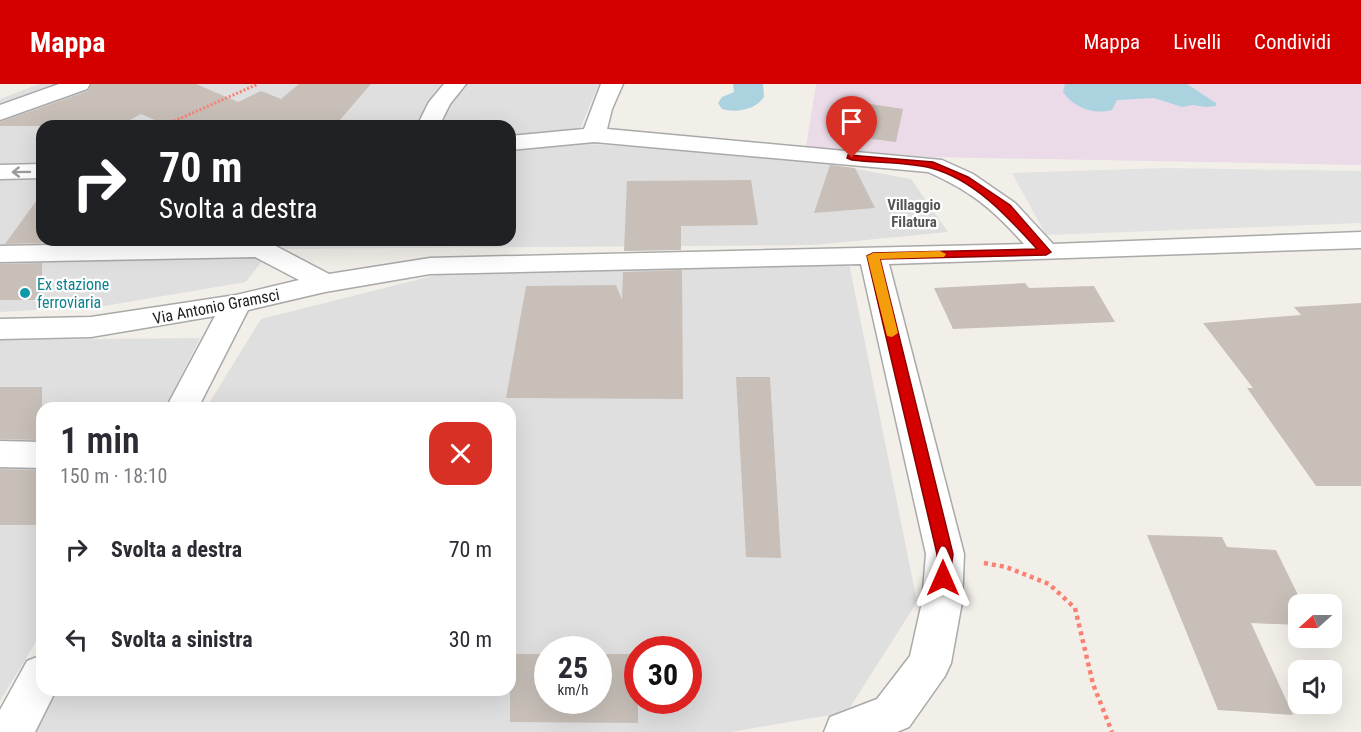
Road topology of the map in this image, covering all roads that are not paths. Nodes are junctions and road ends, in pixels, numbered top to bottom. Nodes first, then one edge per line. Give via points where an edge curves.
1 (79, 84) edge
2 (455, 84) edge
3 (612, 84) edge
4 (0, 113) edge
5 (431, 120) edge
6 (594, 135) junction
7 (516, 142) edge
8 (36, 171) edge
9 (0, 172) edge
10 (1361, 240) edge
11 (1046, 252) junction
12 (430, 253) edge
13 (0, 254) edge
14 (873, 256) junction
15 (325, 283) junction
16 (236, 304) junction
17 (0, 328) edge
18 (185, 402) edge
19 (0, 454) edge
20 (36, 455) edge
21 (36, 686) edge
22 (12, 732) edge
23 (846, 732) edge

1 - 4 street
2 - 5 street
3 - 6 street
6 - 7 street
6 - 11 street via 933,165 964,179 1006,208
8 -> 9 street
10 - 11 street, Via Antonio Gramsci
11 - 14 street, Via Antonio Gramsci
12 - 14 street, Via Antonio Gramsci
12 - 15 street, Via Antonio Gramsci
13 - 15 street via 260,249
14 - 23 street via 945,554 942,602 930,663 893,713
15 - 16 street, Via Antonio Gramsci
16 - 17 street, Via Antonio Gramsci via 91,327
16 - 18 street
19 - 20 street
21 - 22 street

